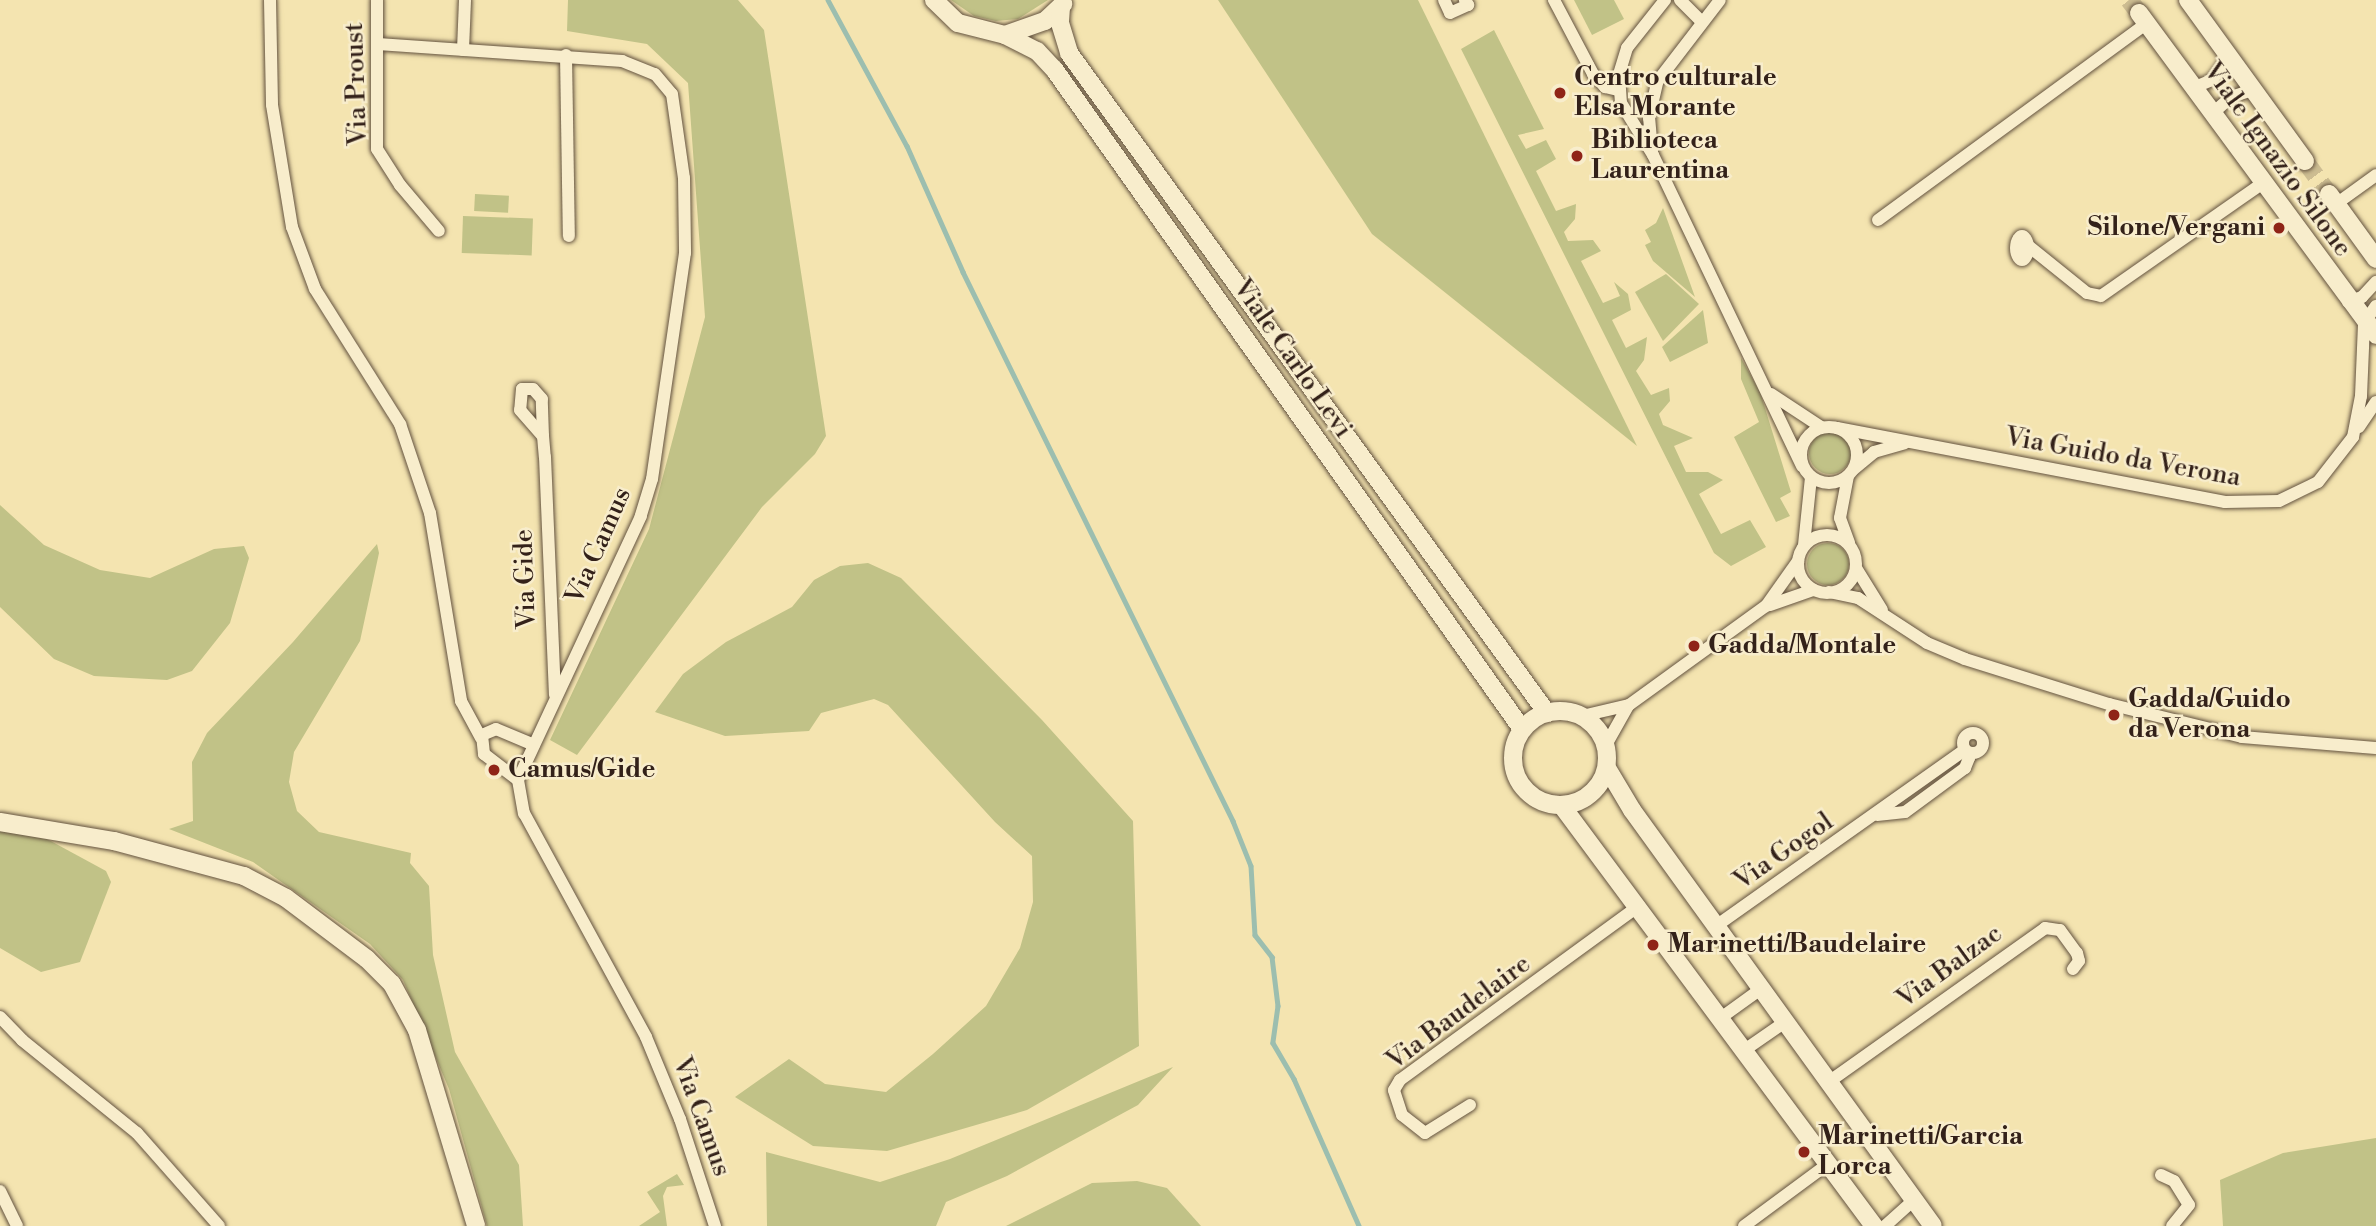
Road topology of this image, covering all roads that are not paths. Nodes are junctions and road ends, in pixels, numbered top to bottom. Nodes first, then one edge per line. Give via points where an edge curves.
1 (270, 0) edge
2 (377, 0) edge
3 (465, 0) edge
4 (934, 0) edge
5 (1444, 0) edge
6 (1465, 0) edge
7 (1555, 0) edge
8 (1665, 0) edge
9 (1679, 0) edge
10 (1720, 0) edge
11 (2188, 0) edge
12 (1063, 3) edge
13 (2142, 19) joint
14 (1702, 21) junction
15 (1005, 35) junction
16 (378, 44) junction
17 (463, 51) junction
18 (566, 55) junction
19 (2229, 57) junction
20 (2193, 88) junction
21 (1618, 90) junction
22 (2253, 90) junction
23 (2212, 114) junction
24 (1653, 155) junction
25 (2305, 161) tunnel mouth
26 (2376, 175) edge
27 (2263, 183) junction
28 (2333, 199) joint
29 (1878, 220) dead end
30 (439, 231) dead end
31 (569, 236) dead end
32 (2026, 244) dead end
33 (2376, 260) edge
34 (2376, 282) edge
35 (2348, 302) junction
36 (2376, 306) edge
37 (2370, 329) edge
38 (1771, 394) junction
39 (2376, 402) edge
40 (1821, 427) junction
41 (1837, 428) junction
42 (543, 436) dead end
43 (2353, 437) junction
44 (1913, 442) junction
45 (1802, 466) junction
46 (1850, 474) junction
47 (1811, 477) junction
48 (1849, 544) junction
49 (1804, 545) junction
50 (1798, 561) junction
51 (1856, 568) junction
52 (1813, 590) junction
53 (1829, 592) junction
54 (1766, 606) junction
55 (1883, 611) junction
56 (555, 699) junction
57 (1629, 705) junction
58 (1547, 713) junction
59 (1582, 716) junction
60 (1522, 729) junction
61 (481, 738) junction
62 (534, 745) junction
63 (1606, 745) junction
64 (2376, 748) edge
65 (1965, 750) dead end
66 (1607, 768) junction
67 (518, 780) junction
68 (1562, 806) junction
69 (0, 822) edge
70 (1639, 906) junction
71 (1716, 926) junction
72 (2073, 969) dead end
73 (1761, 989) junction
74 (0, 1017) edge
75 (1723, 1017) junction
76 (1785, 1021) junction
77 (1746, 1049) junction
78 (1830, 1081) junction
79 (1470, 1105) dead end
80 (1829, 1163) junction
81 (2161, 1175) dead end
82 (0, 1191) edge
83 (1914, 1200) junction
84 (17, 1226) edge
85 (219, 1226) edge
86 (476, 1226) edge
87 (715, 1226) edge
88 (1744, 1226) edge
89 (1874, 1226) edge
90 (1885, 1226) edge
91 (1933, 1226) edge
92 (2172, 1226) edge

1 - 61 street via 272,105 292,227 315,289 400,424 430,513 461,701
2 - 16 street, Via Proust
3 - 17 street
4 - 15 street, Viale Carlo Levi via 958,23
5 - 6 street via 1450,13 1468,5
7 - 21 street via 1597,80
8 - 21 street via 1627,48
9 - 14 street
10 - 14 street
11 - 19 street, Viale Ignazio Silone
12 - 15 street via 1026,31
12 - 58 street, Viale Carlo Levi via 1060,23 1069,53
13 - 20 street, Viale Ignazio Silone
13 - 29 street
14 - 24 street via 1655,86 1649,118
15 - 60 street, Viale Carlo Levi via 1037,51 1054,69
16 - 17 street, Via Camus
16 - 30 street, Via Proust via 377,149 400,186
17 - 18 street, Via Camus
18 - 31 street
18 - 56 street, Via Camus via 639,65 666,83 678,116 685,253 652,479 641,516
19 - 20 street via 2212,80
19 - 22 street, Viale Ignazio Silone
20 - 23 street, Viale Ignazio Silone
21 - 24 street via 1628,119
22 - 23 street via 2231,97
22 - 25 street, Viale Ignazio Silone
23 - 27 street, Viale Ignazio Silone
24 - 38 street
26 - 28 street
27 - 32 street via 2101,296 2087,293
27 - 35 street, Viale Ignazio Silone
28 - 33 street, Viale Ignazio Silone
34 - 35 street via 2362,297
35 - 37 street, Viale Ignazio Silone
36 - 37 street
37 - 43 street, Via Guido da Verona
38 - 40 street
38 - 45 street
39 - 43 street
40 - 41 street
40 - 45 street via 1803,442
41 - 44 street, Via Guido da Verona
41 - 46 street via 1856,444
42 - 56 street, Via Gide
43 - 44 street, Via Guido da Verona via 2319,482 2290,498 2263,504 2225,502
44 - 46 street, Via Guido da Verona via 1874,452
45 - 47 street
46 - 47 street via 1826,483
46 - 48 street via 1840,518
47 - 49 street
48 - 49 street via 1829,534
48 - 51 street
49 - 50 street
50 - 52 street via 1802,579
50 - 54 street
51 - 53 street via 1847,586
51 - 55 street
52 - 53 street
52 - 54 street
53 - 55 street via 1851,596
54 - 57 street
55 - 64 street via 1927,643 1965,659 2117,706 2242,737
56 - 62 street, Via Camus
57 - 59 street
57 - 63 street
58 - 59 street
58 - 60 street
59 - 63 street via 1597,728
60 - 68 street via 1514,754 1518,780 1533,797
61 - 62 street via 485,731 496,729
61 - 67 street via 488,759
62 - 67 street, Via Camus
63 - 66 street
65 - 71 street, Via Gogol via 1969,758 1965,768 1905,812 1877,815
66 - 68 street via 1592,796
66 - 71 street
67 - 87 street, Via Camus via 524,813 646,1037 680,1119
68 - 70 street
69 - 86 street via 114,841 244,876 286,898 367,959 391,984 417,1030
70 - 75 street
70 - 79 street, Via Baudelaire via 1400,1080 1394,1090 1402,1115 1425,1133
71 - 73 street
72 - 78 street, Via Balzac via 2079,961 2077,953 2060,930 2045,928
73 - 75 street
73 - 76 street
74 - 85 street via 136,1133
75 - 77 street
76 - 77 street
76 - 78 street
77 - 80 street
78 - 83 street
80 - 88 street
80 - 89 street
81 - 92 street via 2174,1181 2189,1205
82 - 84 street
83 - 90 street
83 - 91 street

